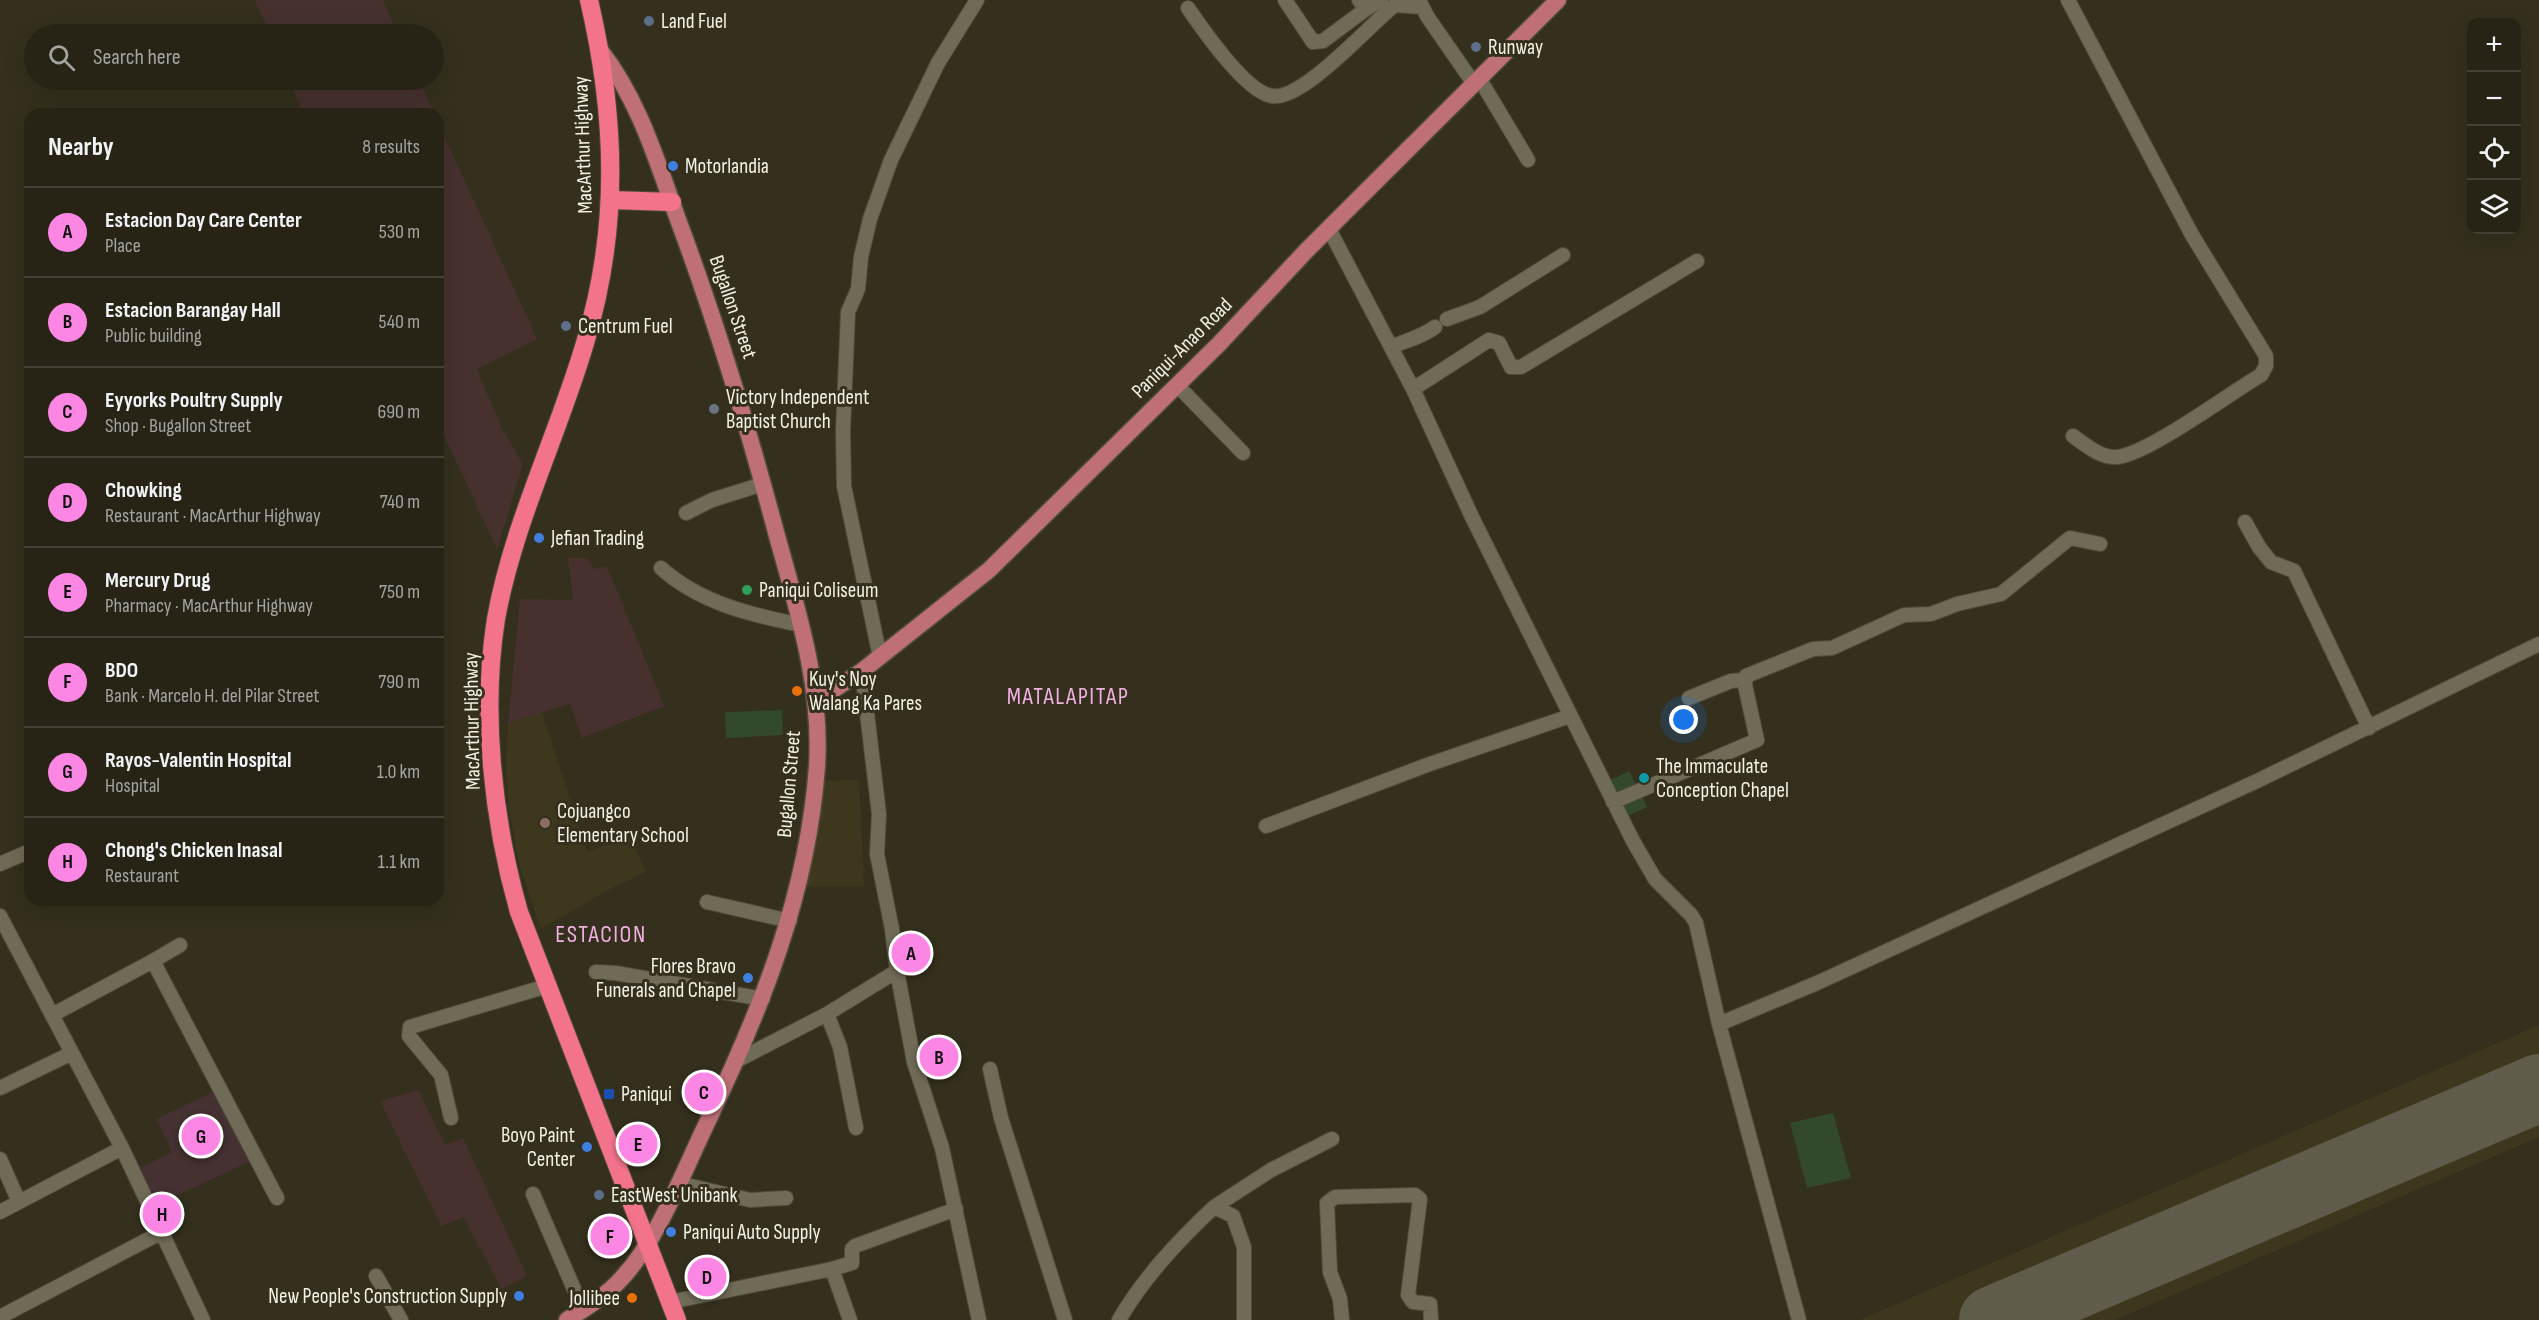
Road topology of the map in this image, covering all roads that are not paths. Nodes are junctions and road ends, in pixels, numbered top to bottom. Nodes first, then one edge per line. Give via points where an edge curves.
1 (589, 0) edge
2 (977, 0) edge
3 (1285, 0) edge
4 (1381, 0) edge
5 (1558, 0) edge
6 (2068, 0) edge
7 (1421, 3) edge
8 (1363, 4) edge
9 (1188, 8) dead end
10 (600, 50) junction
11 (1477, 81) junction
12 (1528, 160) dead end
13 (611, 200) junction
14 (672, 202) junction
15 (1329, 229) junction
16 (1563, 255) dead end
17 (1697, 261) dead end
18 (1447, 319) dead end
19 (1435, 327) dead end
20 (1391, 347) junction
21 (1177, 385) junction
22 (1413, 389) junction
23 (2073, 436) dead end
24 (1243, 453) dead end
25 (763, 484) junction
26 (686, 513) dead end
27 (2245, 522) dead end
28 (2100, 544) dead end
29 (662, 568) dead end
30 (801, 625) junction
31 (2539, 644) edge
32 (880, 657) junction
33 (862, 671) junction
34 (1744, 680) junction
35 (1689, 698) dead end
36 (815, 702) junction
37 (1570, 717) junction
38 (2369, 728) junction
39 (1613, 802) junction
40 (1266, 826) dead end
41 (24, 854) edge
42 (0, 864) edge
43 (706, 902) dead end
44 (0, 916) edge
45 (790, 921) junction
46 (180, 945) dead end
47 (153, 961) junction
48 (897, 971) junction
49 (596, 972) dead end
50 (547, 987) junction
51 (763, 999) junction
52 (827, 1014) junction
53 (52, 1015) junction
54 (1719, 1024) junction
55 (72, 1053) junction
56 (736, 1061) junction
57 (990, 1069) dead end
58 (0, 1088) edge
59 (451, 1118) dead end
60 (856, 1128) dead end
61 (1332, 1139) dead end
62 (122, 1148) junction
63 (0, 1159) edge
64 (678, 1183) junction
65 (532, 1194) dead end
66 (276, 1198) dead end
67 (786, 1198) dead end
68 (20, 1202) junction
69 (1214, 1207) junction
70 (956, 1209) junction
71 (0, 1212) edge
72 (162, 1232) junction
73 (648, 1239) junction
74 (832, 1269) junction
75 (376, 1276) dead end
76 (670, 1302) junction
77 (583, 1310) junction
78 (0, 1317) edge
79 (203, 1320) edge
80 (401, 1320) edge
81 (567, 1320) edge
82 (677, 1320) edge
83 (850, 1320) edge
84 (979, 1320) edge
85 (1065, 1320) edge
86 (1119, 1320) edge
87 (1244, 1320) edge
88 (1342, 1320) edge
89 (1431, 1320) edge
90 (1799, 1320) edge

1 - 10 highway, MacArthur Highway
2 - 32 street via 938,63 891,160 870,219 858,289 848,312 843,431 845,496
3 - 8 street via 1313,42 1323,41
4 - 8 street
5 - 11 main road, Paniqui-Anao Road
6 - 23 street via 2193,235 2266,356 2261,375 2128,455 2097,453
7 - 9 street via 1395,5 1301,86 1276,97 1260,91 1234,67
7 - 11 street
10 - 13 highway, MacArthur Highway via 608,108
10 - 14 main road, Bugallon Street via 627,88
11 - 12 street
11 - 15 main road, Paniqui-Anao Road
13 - 14 highway
13 - 50 highway, MacArthur Highway via 606,251 591,320 510,565 497,618 492,663 491,725 501,837 519,912
14 - 25 main road, Bugallon Street via 717,327
15 - 20 street
15 - 21 main road, Paniqui-Anao Road
16 - 18 street via 1480,307
17 - 22 street via 1521,367 1511,367 1499,343 1489,340
19 - 20 street via 1418,339
20 - 22 street
21 - 24 street
21 - 32 main road, Paniqui-Anao Road via 989,570
22 - 37 street
25 - 26 street via 712,500
25 - 30 main road, Bugallon Street
27 - 38 street via 2271,562 2294,571
28 - 34 street via 2067,539 2001,594 1931,614 1904,615 1832,648 1813,649
29 - 30 street via 688,590 722,605
30 - 36 main road, Bugallon Street
31 - 38 street
32 - 33 main road, Paniqui-Anao Road
33 - 36 main road, Paniqui-Anao Road
33 - 48 street via 879,814 877,854
34 - 35 street via 1731,681
34 - 39 street via 1757,740
36 - 45 main road, Bugallon Street via 816,780
37 - 39 street
37 - 40 street via 1427,765
38 - 54 street via 1825,980
39 - 54 street via 1655,879 1696,923
41 - 42 street
43 - 45 street
44 - 53 street
45 - 51 main road, Bugallon Street
46 - 47 street
47 - 53 street
47 - 66 street
48 - 52 street
48 - 70 street via 914,1062 935,1119
49 - 51 street
50 - 59 street via 410,1027 409,1036 441,1075
50 - 73 highway, MacArthur Highway
51 - 56 main road, Bugallon Street
52 - 56 street
52 - 60 street via 840,1047
53 - 55 street
54 - 90 street
55 - 58 street
55 - 62 street
56 - 64 main road, Bugallon Street
57 - 85 street via 1001,1118
61 - 69 street via 1271,1170
62 - 68 street
62 - 72 street
63 - 68 street
64 - 67 street via 750,1200
64 - 73 main road, Bugallon Street
65 - 77 street
68 - 71 street
69 - 86 street via 1178,1241 1133,1295
69 - 87 street via 1233,1216 1244,1247
70 - 74 street via 855,1246 852,1263
70 - 84 street
72 - 78 street
72 - 79 street
73 - 76 highway, MacArthur Highway
73 - 77 main road, Bugallon Street via 621,1279
74 - 76 street
74 - 83 street
75 - 80 street
76 - 82 highway, MacArthur Highway
77 - 81 main road, Bugallon Street
88 - 89 street via 1340,1299 1330,1272 1327,1203 1335,1197 1415,1195 1420,1199 1408,1295 1413,1302 1428,1302 1432,1306

